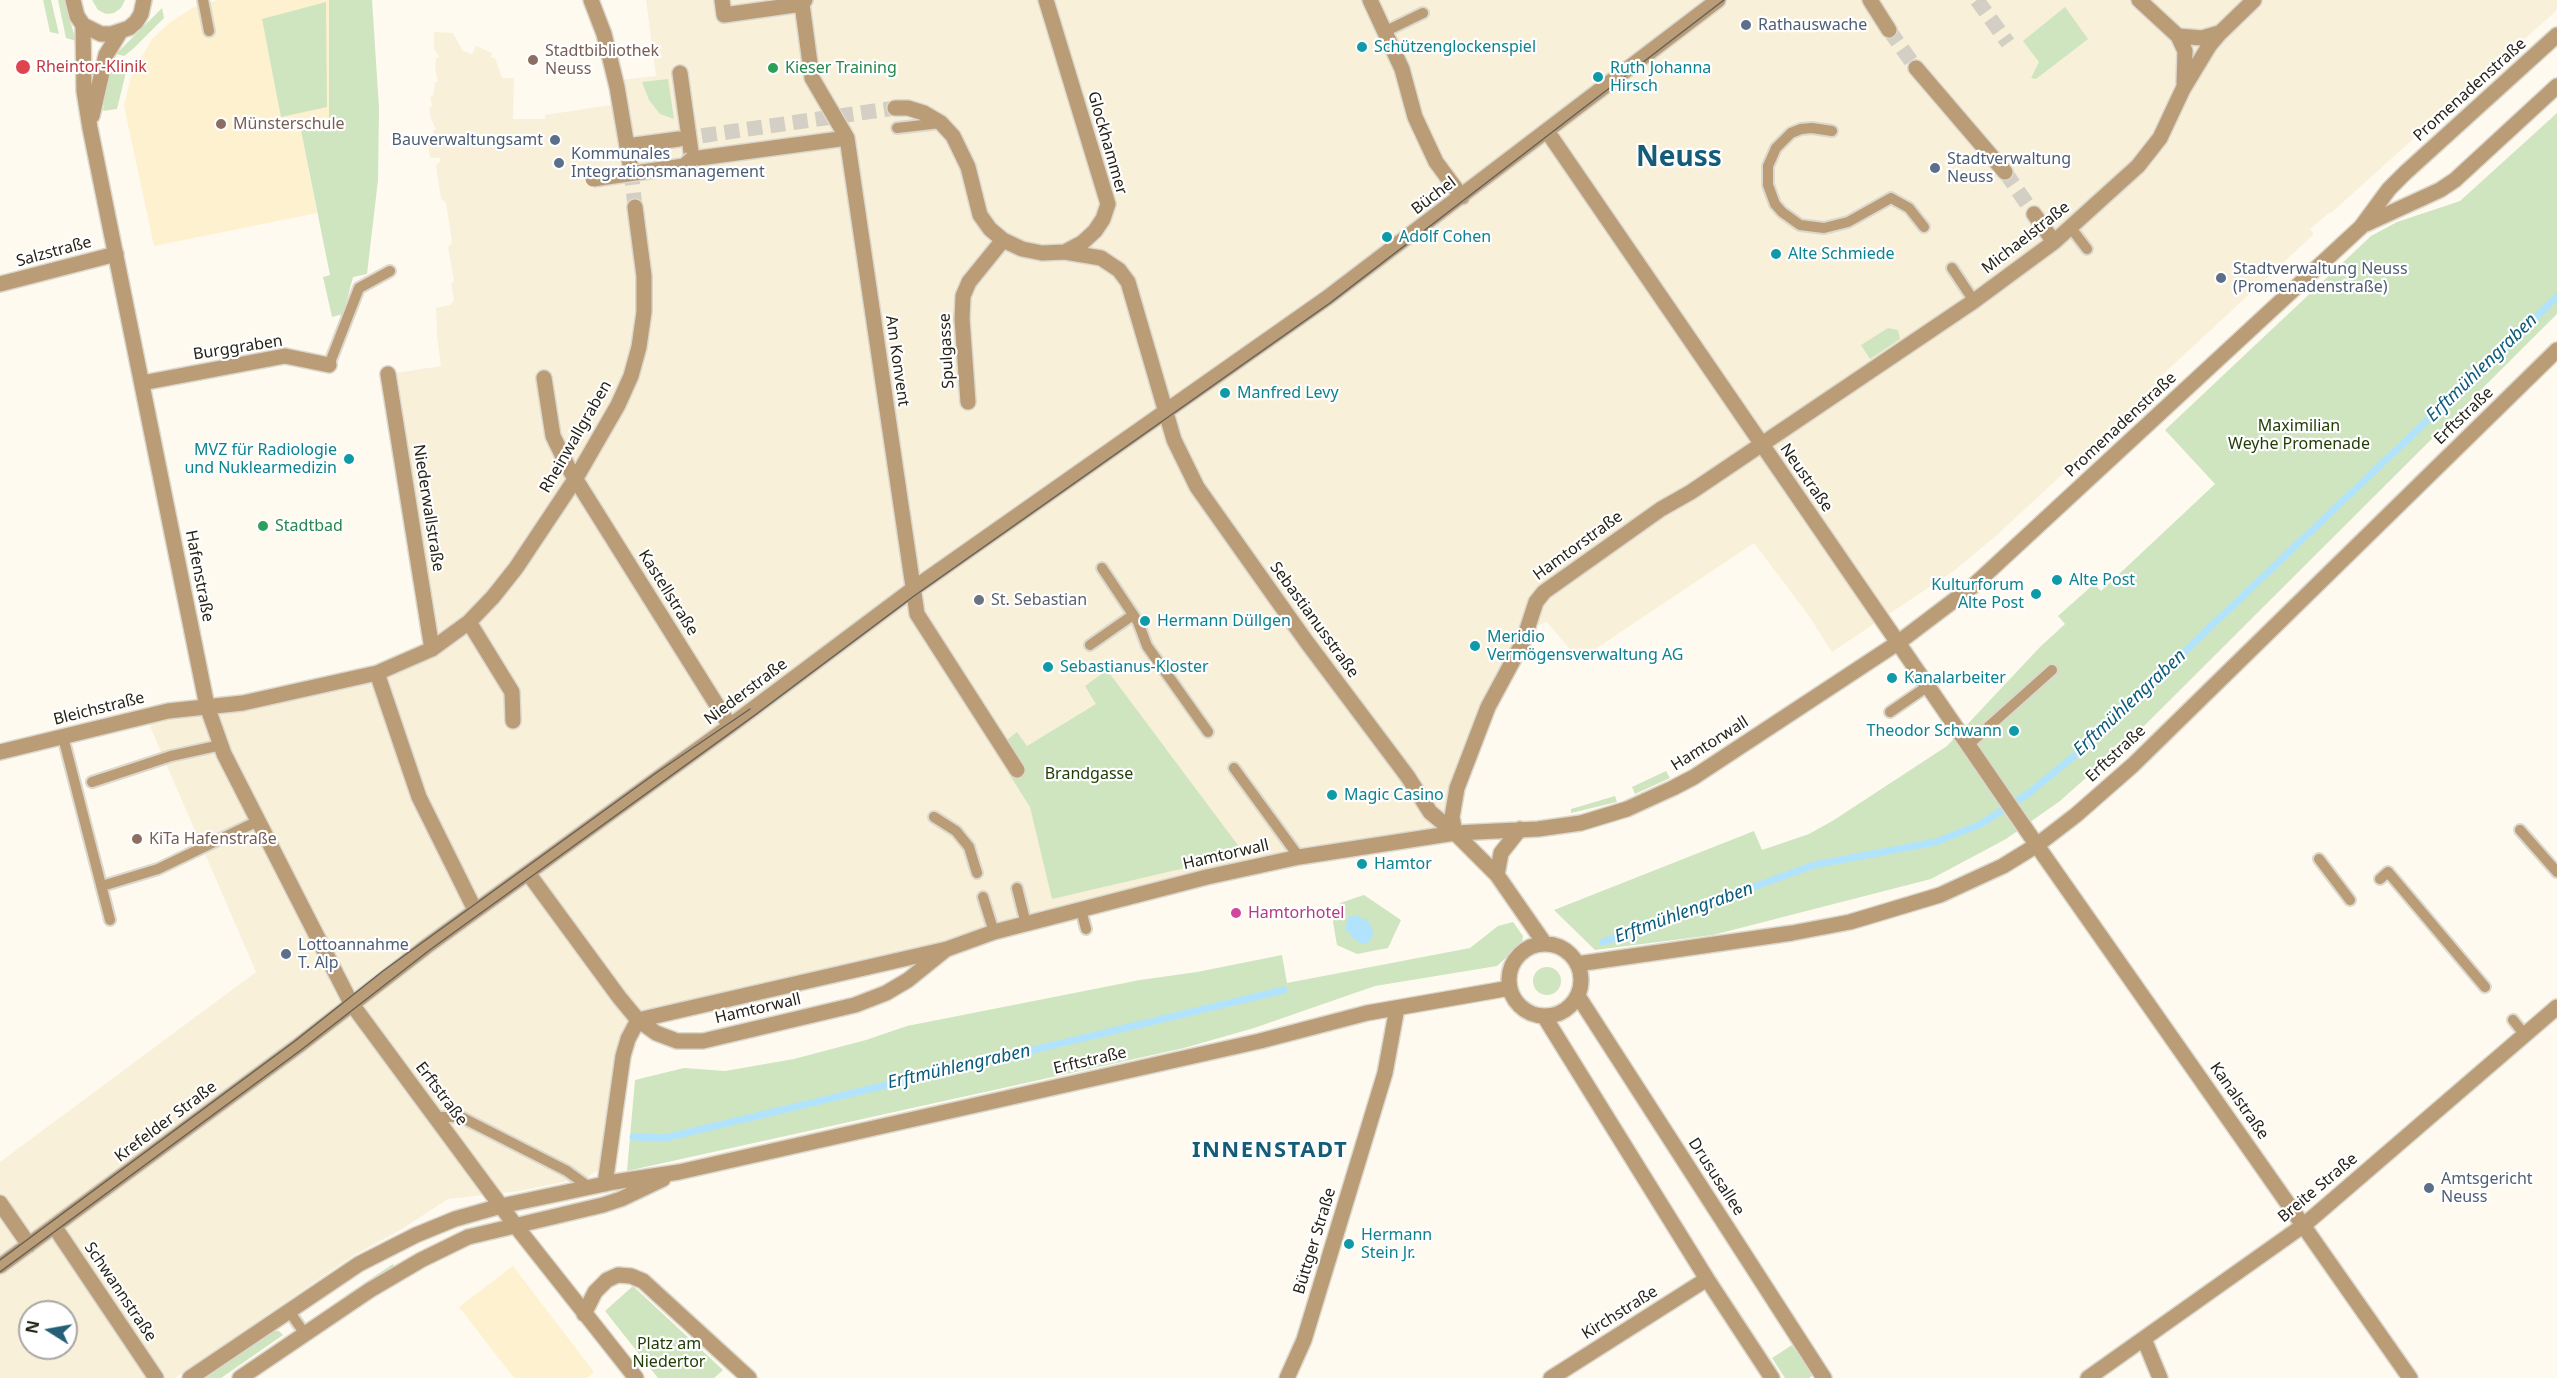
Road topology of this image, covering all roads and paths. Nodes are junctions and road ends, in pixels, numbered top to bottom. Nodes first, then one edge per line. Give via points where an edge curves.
1 (73, 0) edge
2 (203, 0) edge
3 (591, 0) edge
4 (722, 0) edge
5 (1046, 0) edge
6 (1370, 0) edge
7 (1718, 0) edge
8 (1870, 0) edge
9 (2139, 0) edge
10 (2254, 0) edge
11 (147, 2) edge
12 (803, 2) edge
13 (1423, 13) dead end
14 (83, 24) junction
15 (1889, 30) tunnel mouth
16 (209, 31) dead end
17 (120, 32) junction
18 (1384, 32) junction
19 (2220, 33) junction
20 (2557, 35) edge
21 (2178, 36) junction
22 (1916, 68) tunnel mouth
23 (680, 73) dead end
24 (2557, 86) edge
25 (2183, 88) junction
26 (895, 108) tunnel mouth
27 (941, 123) junction
28 (90, 128) junction
29 (897, 128) dead end
30 (1547, 131) junction
31 (1832, 131) dead end
32 (847, 138) junction
33 (679, 139) tunnel mouth
34 (627, 146) junction
35 (692, 159) junction
36 (631, 170) tunnel mouth
37 (2005, 172) tunnel mouth
38 (592, 179) dead end
39 (1462, 197) junction
40 (635, 207) tunnel mouth
41 (2034, 214) tunnel mouth
42 (2361, 226) junction
43 (1924, 227) dead end
44 (2071, 228) junction
45 (1003, 240) junction
46 (2054, 242) junction
47 (2087, 249) dead end
48 (1065, 252) junction
49 (116, 254) junction
50 (1952, 268) dead end
51 (390, 271) dead end
52 (0, 284) edge
53 (1974, 300) junction
54 (2557, 350) edge
55 (329, 365) joint
56 (2551, 367) edge
57 (388, 374) dead end
58 (544, 378) dead end
59 (142, 383) junction
60 (968, 402) dead end
61 (1165, 413) junction
62 (1760, 444) junction
63 (576, 478) junction
64 (1102, 568) dead end
65 (913, 589) junction
66 (1133, 615) junction
67 (469, 622) junction
68 (1899, 642) junction
69 (1090, 645) dead end
70 (432, 649) junction
71 (2052, 670) dead end
72 (377, 673) junction
73 (1928, 686) junction
74 (207, 706) junction
75 (1890, 712) dead end
76 (513, 721) dead end
77 (730, 726) junction
78 (1208, 732) dead end
79 (63, 737) junction
80 (221, 745) junction
81 (1968, 745) junction
82 (0, 752) edge
83 (1234, 768) dead end
84 (1017, 770) dead end
85 (92, 782) dead end
86 (934, 817) dead end
87 (258, 821) junction
88 (1520, 829) junction
89 (2520, 830) dead end
90 (1455, 833) junction
91 (2037, 845) junction
92 (1299, 857) junction
93 (2319, 859) dead end
94 (2557, 872) edge
95 (528, 873) junction
96 (977, 873) dead end
97 (1497, 875) junction
98 (2380, 879) dead end
99 (102, 886) junction
100 (1017, 888) dead end
101 (983, 897) dead end
102 (2350, 900) dead end
103 (1081, 909) junction
104 (475, 910) junction
105 (110, 920) dead end
106 (1026, 924) junction
107 (1086, 929) dead end
108 (994, 932) junction
109 (1545, 944) junction
110 (947, 949) junction
111 (1577, 964) junction
112 (2485, 987) dead end
113 (1510, 988) junction
114 (1578, 996) junction
115 (351, 1003) junction
116 (2557, 1007) edge
117 (1397, 1008) junction
118 (1544, 1016) junction
119 (638, 1020) junction
120 (2513, 1020) dead end
121 (2525, 1035) junction
122 (435, 1117) junction
123 (679, 1172) junction
124 (605, 1184) junction
125 (589, 1187) junction
126 (0, 1203) edge
127 (501, 1206) junction
128 (515, 1225) junction
129 (2304, 1225) junction
130 (54, 1227) junction
131 (30, 1245) junction
132 (0, 1266) edge
133 (1707, 1279) junction
134 (289, 1311) junction
135 (584, 1314) junction
136 (305, 1334) junction
137 (2144, 1339) junction
138 (156, 1378) edge
139 (190, 1378) edge
140 (240, 1378) edge
141 (636, 1378) edge
142 (749, 1378) edge
143 (1287, 1378) edge
144 (1551, 1378) edge
145 (1772, 1378) edge
146 (1824, 1378) edge
147 (2088, 1378) edge
148 (2160, 1378) edge
149 (2410, 1378) edge

1 - 14 street, Hafenstraße
2 - 16 lane
3 - 34 street via 609,56
4 - 12 street via 724,15
5 - 48 street, Glockhammer via 1108,204 1095,231
6 - 18 street
7 - 30 street, Büchel
8 - 15 street
9 - 21 street
10 - 19 street, Michaelstraße
11 - 17 street, Hafenstraße via 136,22
12 - 32 street, Am Konvent via 812,78
13 - 18 lane
14 - 17 street via 100,34
14 - 28 street, Hafenstraße via 84,91
17 - 28 street, Hafenstraße via 101,70
18 - 39 street via 1436,162
19 - 21 street via 2202,38
19 - 25 street, Michaelstraße
20 - 42 street, Promenadenstraße via 2405,173
21 - 25 street via 2185,51
22 - 37 street
23 - 35 street
24 - 42 street, Promenadenstraße via 2455,180
25 - 44 street, Michaelstraße via 2160,138 2139,166
26 - 27 street via 924,113
27 - 29 lane
27 - 45 street via 962,151 980,215
28 - 49 street, Hafenstraße
30 - 39 street, Büchel
30 - 62 street, Neustraße
31 - 43 lane via 1801,129 1776,148 1768,166 1774,204 1800,225 1824,228 1848,222 1891,198 1909,208
32 - 35 street
32 - 65 street, Am Konvent
33 - 34 street
34 - 36 street
35 - 38 street, bridge via 684,166
39 - 61 street, Büchel
40 - 63 street, Rheinwallgraben via 644,276 639,346 618,405
41 - 46 street
42 - 68 street, Promenadenstraße via 1973,586
44 - 46 street, Michaelstraße
44 - 47 lane
45 - 48 street via 1042,253
45 - 60 street, Spulgasse via 969,282 963,296
46 - 53 street, Michaelstraße
48 - 61 street via 1112,263 1128,282
49 - 52 street, Salzstraße
49 - 59 street, Hafenstraße
50 - 53 lane
51 - 55 lane, Burggraben via 359,288
53 - 62 street, Michaelstraße
54 - 56 street, Erftstraße
55 - 59 street, Burggraben via 285,356
56 - 91 street, Erftstraße via 2133,765
57 - 70 street, Niederwallstraße
58 - 63 street, Kastellstraße via 553,436
59 - 74 street, Hafenstraße
61 - 65 street, Niederstraße
61 - 90 street, Sebastianusstraße via 1184,464 1214,513 1430,812
62 - 68 street, Neustraße
62 - 90 street, Hamtorstraße via 1633,528 1553,585 1536,602 1523,642 1494,694 1457,788 1452,818
63 - 67 street, Rheinwallgraben via 516,568
63 - 77 street, Kastellstraße
64 - 66 lane
65 - 77 street, Niederstraße
65 - 84 street, Am Konvent via 917,614
66 - 69 lane
66 - 78 lane via 1147,646
67 - 70 street, Rheinwallgraben
67 - 76 street via 512,692
68 - 73 street, Neustraße
68 - 88 street, Hamtorwall via 1673,788 1603,817 1559,827
70 - 72 street, Rheinwallgraben
71 - 81 lane
72 - 74 street, Rheinwallgraben via 243,703
72 - 104 street via 419,797
73 - 75 lane
73 - 81 street, Neustraße
74 - 79 street, Bleichstraße via 168,711
74 - 80 street, Hafenstraße
77 - 95 street, Niederstraße
79 - 82 street, Bleichstraße
79 - 99 lane
80 - 85 lane via 171,756
80 - 87 street, Hafenstraße
81 - 91 street, Neustraße
83 - 92 lane
86 - 96 lane via 956,831 969,847
87 - 99 lane via 158,869
87 - 115 street, Hafenstraße
88 - 90 street, Hamtorwall
88 - 97 street via 1501,853
89 - 94 lane
90 - 92 street, Hamtorwall
90 - 97 street, Sebastianusstraße
91 - 111 street, Erftstraße via 1966,884 1850,922
91 - 129 street, Kanalstraße
92 - 103 street, Hamtorwall
93 - 102 lane
95 - 104 street, Niederstraße
95 - 119 street, Hamtorwall
97 - 109 street, Sebastianusstraße
98 - 112 lane via 2388,873
99 - 105 lane
100 - 106 lane
101 - 108 lane
103 - 106 street, Hamtorwall
103 - 107 lane
104 - 115 street, Niederstraße
106 - 108 street, Hamtorwall
108 - 110 street, Hamtorwall
109 - 111 street via 1564,950
109 - 113 street via 1517,958
110 - 119 street, Hamtorwall
110 - 119 street, Hamtorwall via 908,980 855,1005 703,1041 677,1041
111 - 114 street via 1581,974
113 - 117 street, Erftstraße
113 - 118 street via 1522,1008
114 - 118 street via 1564,1011
114 - 146 street, Drususallee
115 - 122 street, Erftstraße
115 - 130 street, Krefelder Straße
116 - 121 street, Breite Straße
117 - 123 street, Erftstraße
117 - 143 street, Büttger Straße via 1382,1084 1304,1340
118 - 133 street
119 - 124 street via 623,1056
120 - 121 lane
121 - 129 street, Breite Straße
122 - 125 lane via 461,1117 567,1171
122 - 127 street, Erftstraße
123 - 124 street, Erftstraße
123 - 128 street, Erftstraße via 621,1199
124 - 125 street, Erftstraße
125 - 127 street, Erftstraße
126 - 131 street
127 - 128 street, Erftstraße
127 - 134 street via 416,1235 359,1264
128 - 135 street
128 - 136 street via 468,1237 421,1260
129 - 137 street, Breite Straße
129 - 149 street, Kanalstraße
130 - 131 street, Krefelder Straße
130 - 138 street, Schwannstraße
131 - 132 street, Krefelder Straße
133 - 144 street, Kirchstraße
133 - 145 street
134 - 136 lane
134 - 139 street
135 - 141 street
135 - 142 street via 595,1292 607,1280 618,1275 631,1276 643,1281
136 - 140 street
137 - 147 street, Breite Straße
137 - 148 street

